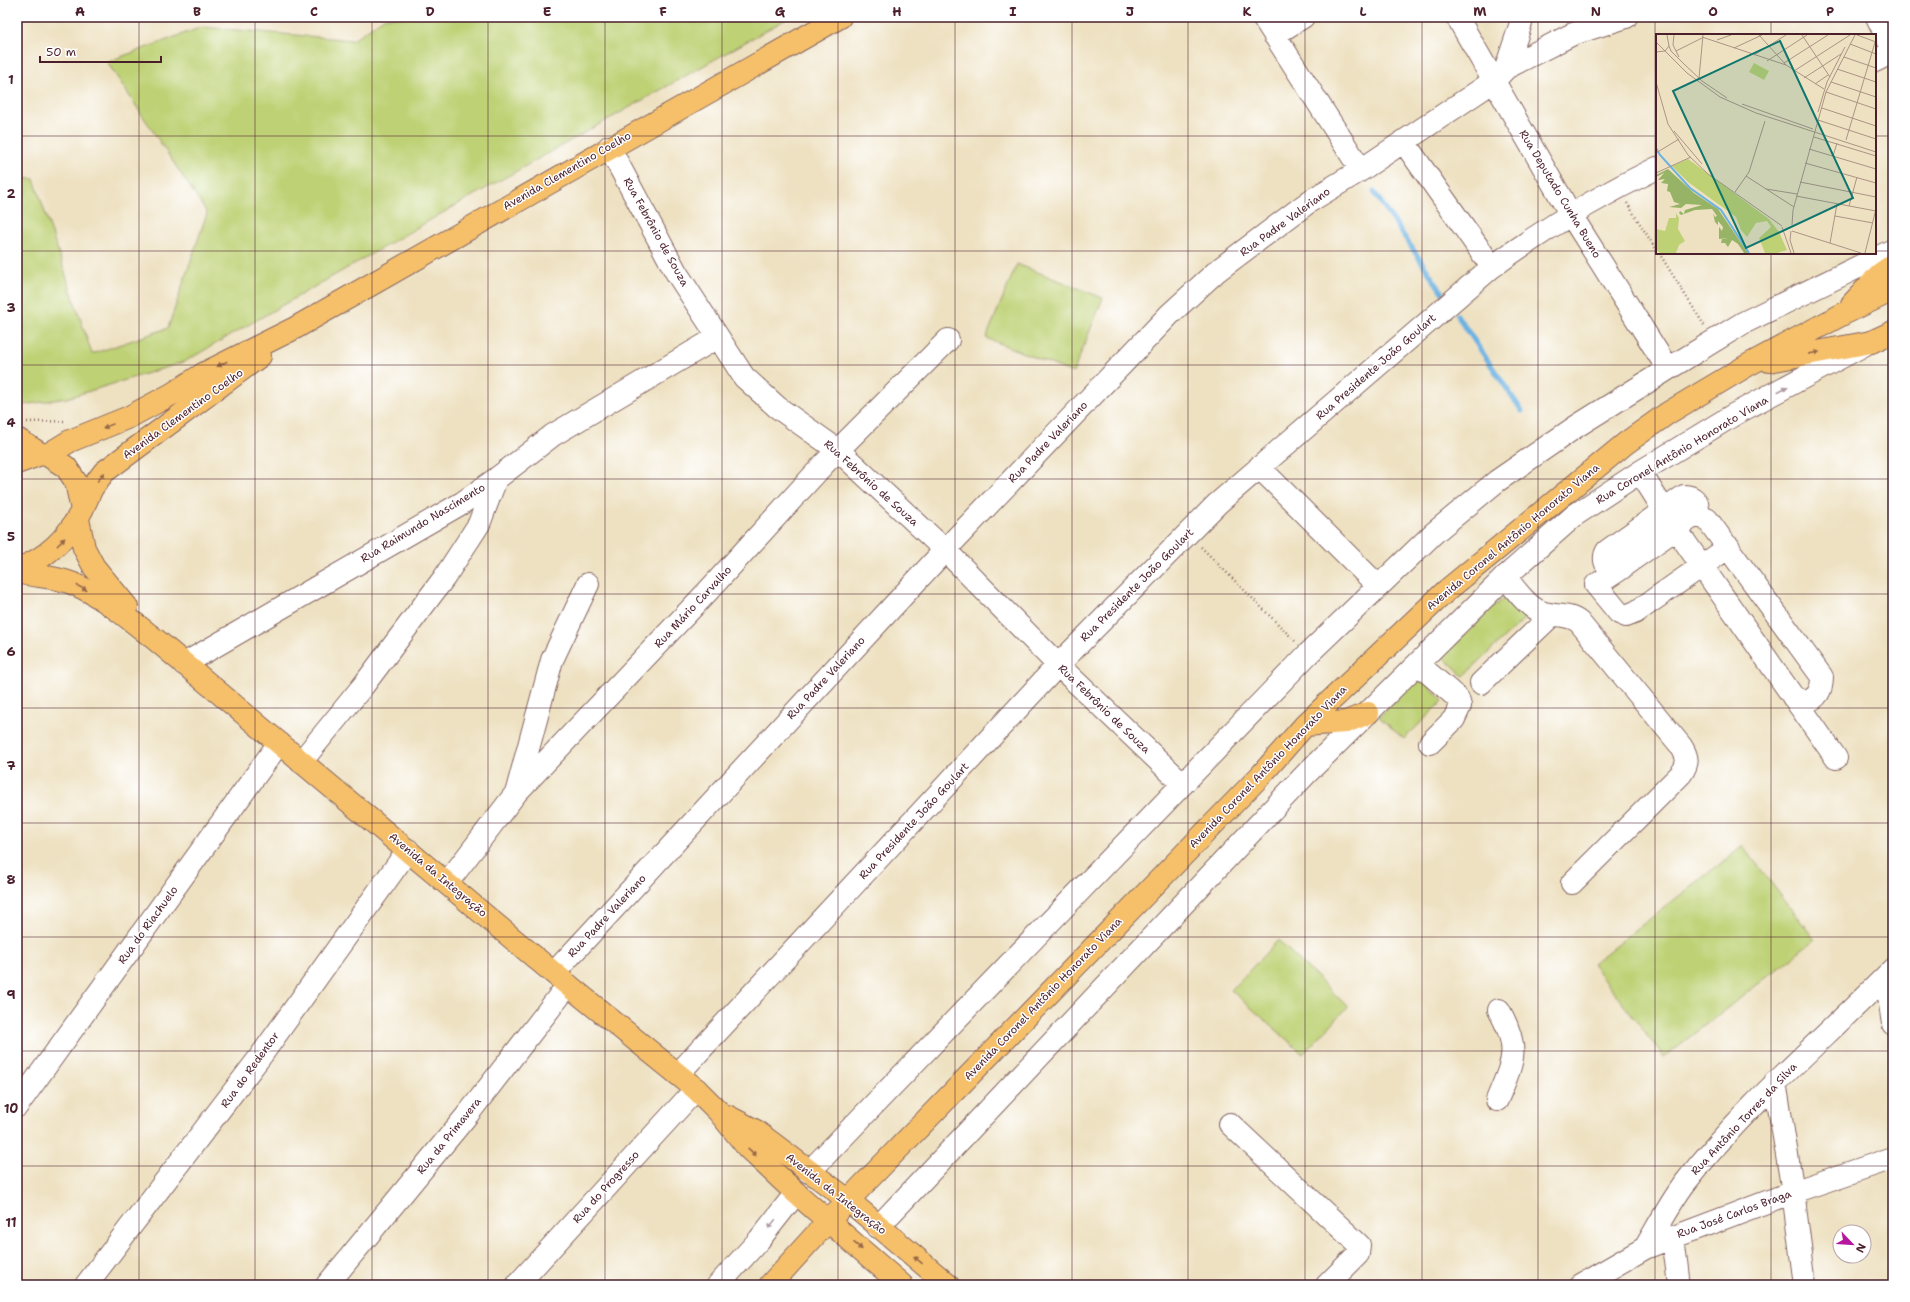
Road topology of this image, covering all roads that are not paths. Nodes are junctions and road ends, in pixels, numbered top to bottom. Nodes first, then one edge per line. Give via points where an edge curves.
1 (840, 17) edge
2 (1263, 17) edge
3 (1303, 17) edge
4 (1458, 17) edge
5 (1523, 17) edge
6 (1626, 17) edge
7 (1877, 17) edge
8 (1274, 35) junction
9 (1893, 51) edge
10 (1876, 60) edge
11 (1500, 74) junction
12 (1403, 141) junction
13 (609, 147) junction
14 (1656, 168) edge
15 (1361, 170) junction
16 (1571, 215) junction
17 (1893, 250) edge
18 (1893, 265) edge
19 (1492, 267) junction
20 (1893, 290) edge
21 (1843, 314) junction
22 (295, 328) junction
23 (1893, 332) edge
24 (718, 337) junction
25 (948, 340) dead end
26 (1871, 342) junction
27 (1748, 365) junction
28 (1668, 368) junction
29 (17, 439) edge
30 (839, 451) junction
31 (44, 455) junction
32 (17, 462) edge
33 (1259, 467) junction
34 (1640, 472) junction
35 (496, 479) junction
36 (1664, 511) junction
37 (80, 515) junction
38 (1683, 524) junction
39 (1729, 547) junction
40 (945, 550) junction
41 (1701, 566) junction
42 (1622, 568) junction
43 (17, 571) edge
44 (1505, 577) junction
45 (588, 584) dead end
46 (1378, 586) junction
47 (1552, 615) junction
48 (156, 640) junction
49 (184, 664) junction
50 (1418, 664) junction
51 (1058, 665) junction
52 (1481, 683) dead end
53 (1793, 697) junction
54 (1368, 713) junction
55 (1306, 725) junction
56 (279, 743) junction
57 (1430, 743) dead end
58 (1836, 758) dead end
59 (301, 762) junction
60 (1183, 784) junction
61 (516, 793) junction
62 (408, 850) junction
63 (447, 882) junction
64 (1572, 883) dead end
65 (1890, 973) edge
66 (561, 979) junction
67 (1498, 1010) dead end
68 (1893, 1024) edge
69 (678, 1074) junction
70 (1775, 1082) junction
71 (696, 1089) junction
72 (1497, 1100) dead end
73 (17, 1106) edge
74 (718, 1111) junction
75 (1230, 1124) dead end
76 (1893, 1158) edge
77 (809, 1172) junction
78 (1793, 1192) junction
79 (796, 1193) junction
80 (848, 1200) junction
81 (829, 1220) junction
82 (878, 1227) junction
83 (1673, 1237) junction
84 (1645, 1248) junction
85 (86, 1285) edge
86 (327, 1285) edge
87 (517, 1285) edge
88 (718, 1285) edge
89 (770, 1285) edge
90 (902, 1285) edge
91 (948, 1285) edge
92 (1327, 1285) edge
93 (1581, 1285) edge
94 (1679, 1285) edge
95 (1805, 1285) edge

1 - 13 main road, Avenida Clementino Coelho
2 - 8 street
3 - 8 street
4 - 11 street, Rua Deputado Cunha Bueno
5 - 11 street
6 - 11 street, Rua Padre Valeriano via 1573,34
7 - 9 street
8 - 15 street
9 - 10 street
11 - 12 street, Rua Padre Valeriano
11 - 16 street, Rua Deputado Cunha Bueno
12 - 15 street, Rua Padre Valeriano
12 - 19 street
13 - 22 main road, Avenida Clementino Coelho
13 - 24 street, Rua Febrônio de Souza via 676,272
14 - 16 street, Rua Presidente João Goulart via 1617,187
15 - 40 street, Rua Padre Valeriano via 1297,210 1217,271 1170,314
16 - 19 street, Rua Presidente João Goulart
16 - 28 street, Rua Deputado Cunha Bueno
17 - 28 street via 1743,323
18 - 21 main road via 1880,274
19 - 33 street, Rua Presidente João Goulart
20 - 21 main road, Avenida Coronel Antônio Honorato Viana
21 - 27 main road, Avenida Coronel Antônio Honorato Viana
22 -> 31 main road, Avenida Clementino Coelho via 203,374 129,417 70,441
37 -> 22 main road, Avenida Clementino Coelho via 92,488 104,472 246,368
23 - 26 main road, Rua Coronel Antônio Honorato Viana
24 - 30 street, Rua Febrônio de Souza via 744,378 777,407
24 - 35 street, Rua Raimundo Nascimento via 553,435
25 - 30 street, Rua Mário Carvalho
27 -> 26 main road
34 -> 26 street, Rua Coronel Antônio Honorato Viana via 1735,414
27 - 55 main road, Avenida Coronel Antônio Honorato Viana via 1668,413 1608,457 1446,591
28 - 46 street via 1497,481 1434,533
29 - 31 main road, Avenida da Integração
30 - 40 street, Rua Febrônio de Souza
30 - 61 street, Rua Mário Carvalho
31 - 32 main road, Avenida Clementino Coelho
31 - 37 main road, Avenida da Integração via 66,467 76,482
33 - 46 street
33 - 51 street, Rua Presidente João Goulart via 1217,504
34 - 36 street
34 - 44 street, Rua Coronel Antônio Honorato Viana via 1575,515
35 - 49 street, Rua Raimundo Nascimento via 455,506
35 - 59 street via 479,524 444,578 363,686
36 - 38 street
36 - 38 street via 1681,498 1691,497 1697,502 1698,510
36 - 42 street via 1607,552 1604,561 1608,567 1615,570
43 -> 37 main road, Avenida Clementino Coelho via 54,549 67,536
37 - 48 main road, Avenida da Integração via 84,548 94,567
38 - 39 street via 1696,516 1707,519
38 - 41 street
38 - 42 street
39 - 41 street
39 - 53 street via 1822,677 1820,692 1815,697 1805,702
40 - 51 street, Rua Febrônio de Souza
40 - 66 street, Rua Padre Valeriano
41 - 42 street via 1636,612 1626,616 1615,609 1596,585
41 - 53 street
43 -> 48 main road, Avenida da Integração via 73,584 97,596
44 - 47 street via 1530,606
44 - 50 street, Rua Coronel Antônio Honorato Viana
45 - 61 street via 552,660
46 - 60 street via 1308,654
47 - 52 street
47 - 64 street via 1574,618 1579,622 1682,746 1688,763 1681,774
48 - 49 main road, Avenida da Integração
49 - 56 main road, Avenida da Integração
50 - 54 street, Rua Coronel Antônio Honorato Viana
50 - 57 street via 1454,695 1460,706 1454,719
51 - 60 street, Rua Febrônio de Souza
51 - 69 street, Rua Presidente João Goulart
53 - 58 street
54 - 55 main road via 1346,722
54 - 82 street, Rua Coronel Antônio Honorato Viana via 1243,840
55 - 80 main road, Avenida Coronel Antônio Honorato Viana via 1262,774
56 - 59 main road, Avenida da Integração
56 - 73 street, Rua do Riachuelo
59 - 62 main road, Avenida da Integração
60 - 77 street
61 - 63 street, Rua Mário Carvalho
62 - 63 main road, Avenida da Integração
62 - 85 street, Rua do Redentor via 199,1140
63 - 66 main road, Avenida da Integração
65 - 68 street
65 - 70 street, Rua Antônio Torres da Silva
66 - 69 main road, Avenida da Integração
66 - 86 street, Rua da Primavera via 468,1114
67 - 72 street via 1510,1035 1514,1054
69 - 71 main road, Avenida da Integração
70 - 78 street
70 - 84 street, Rua Antônio Torres da Silva via 1685,1183
71 - 74 main road, Avenida da Integração
71 - 87 street, Rua do Progresso
74 - 77 main road, Avenida da Integração via 756,1131
74 -> 79 main road, Avenida da Integração via 748,1148
75 - 92 street via 1359,1245 1358,1254
76 - 78 street, Rua José Carlos Braga
77 - 80 main road, Avenida da Integração
78 - 83 street, Rua José Carlos Braga
78 - 95 street
79 - 81 main road, Avenida da Integração
79 -> 88 street via 759,1240
80 - 81 main road, Avenida Coronel Antônio Honorato Viana
80 - 82 main road, Avenida da Integração
81 - 89 main road, Avenida Coronel Antônio Honorato Viana
81 -> 90 main road, Avenida da Integração
91 -> 82 main road, Avenida da Integração
83 - 84 street, Rua José Carlos Braga
83 - 94 street
84 - 93 street, Rua José Carlos Braga

